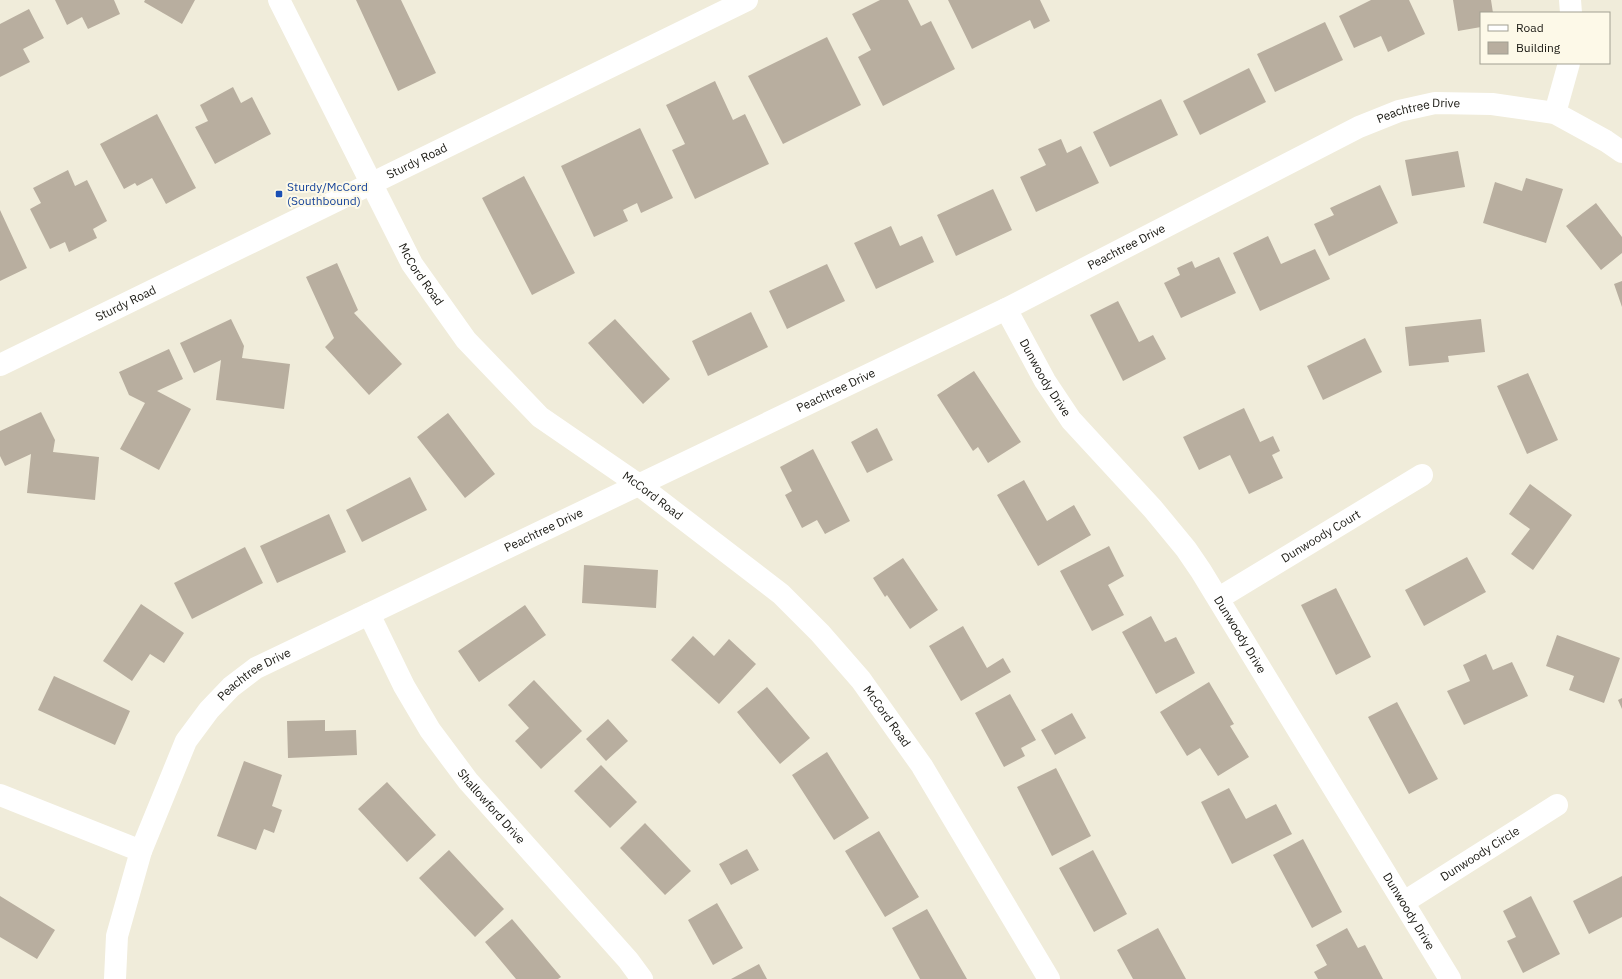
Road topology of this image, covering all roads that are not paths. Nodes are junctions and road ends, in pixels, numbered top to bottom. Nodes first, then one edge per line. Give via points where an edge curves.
1 (280, 0) edge
2 (747, 0) edge
3 (1570, 0) edge
4 (1571, 12) edge
5 (1569, 64) edge
6 (1555, 113) junction
7 (1622, 152) edge
8 (372, 183) junction
9 (1006, 309) junction
10 (0, 365) edge
11 (1422, 475) dead end
12 (639, 485) junction
13 (1219, 598) junction
14 (369, 614) junction
15 (0, 795) edge
16 (1557, 805) dead end
17 (141, 851) junction
18 (1404, 902) junction
19 (115, 979) edge
20 (642, 979) edge
21 (1049, 979) edge
22 (1450, 979) edge

1 - 8 street, McCord Road
2 - 8 street, Sturdy Road
3 - 4 street
5 - 6 street
6 - 7 street, Peachtree Drive
6 - 9 street, Peachtree Drive via 1492,104 1435,103 1400,111 1359,127
8 - 10 street, Sturdy Road
8 - 12 street, McCord Road via 412,264 466,340 540,417
9 - 12 street, Peachtree Drive
9 - 13 street, Dunwoody Drive via 1045,381 1071,420 1152,508 1186,549
11 - 13 street, Dunwoody Court
12 - 14 street, Peachtree Drive
12 - 21 street, McCord Road via 781,594 861,680 922,766
13 - 18 street, Dunwoody Drive
14 - 17 street, Peachtree Drive via 256,668 230,687 186,741
14 - 20 street, Shallowford Drive via 404,686 430,730 468,781 628,960
15 - 17 street
16 - 18 street, Dunwoody Circle
17 - 19 street, Peachtree Drive via 117,936
18 - 22 street, Dunwoody Drive

